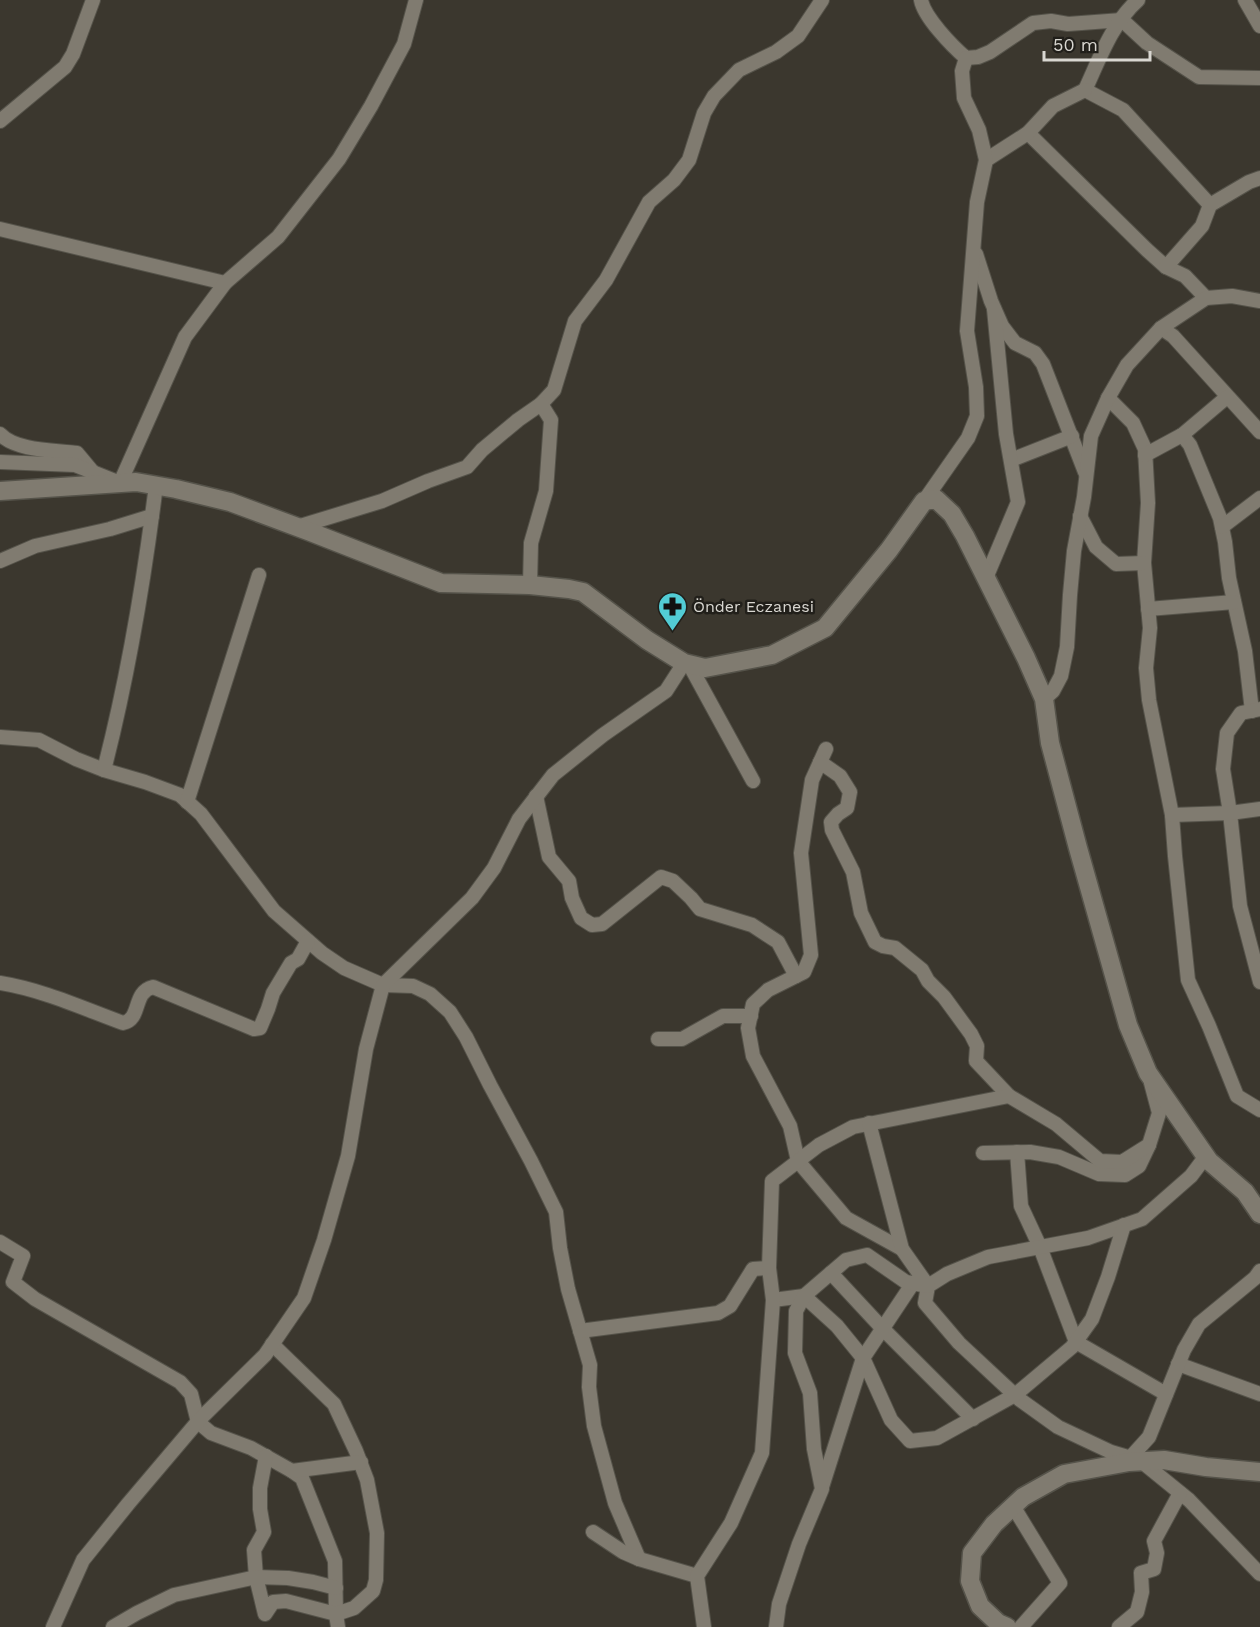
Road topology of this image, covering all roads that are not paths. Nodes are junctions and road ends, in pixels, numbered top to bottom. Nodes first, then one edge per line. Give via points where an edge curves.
1 (93, 0) edge
2 (416, 0) edge
3 (822, 0) edge
4 (921, 0) edge
5 (1138, 0) edge
6 (1231, 0) edge
7 (1248, 5) edge
8 (1122, 20) junction
9 (1260, 26) edge
10 (966, 58) junction
11 (1260, 78) edge
12 (1085, 90) junction
13 (0, 121) edge
14 (1028, 133) junction
15 (986, 160) junction
16 (1260, 178) edge
17 (1210, 205) junction
18 (0, 229) edge
19 (973, 246) junction
20 (1166, 267) junction
21 (225, 283) junction
22 (1206, 298) junction
23 (1260, 302) edge
24 (994, 309) junction
25 (1161, 328) junction
26 (1227, 397) junction
27 (1108, 398) junction
28 (541, 404) junction
29 (1259, 428) edge
30 (0, 435) edge
31 (1182, 435) junction
32 (1072, 436) junction
33 (1145, 455) junction
34 (1011, 460) junction
35 (0, 462) edge
36 (93, 472) junction
37 (1086, 475) junction
38 (120, 483) junction
39 (156, 485) junction
40 (0, 491) edge
41 (1260, 498) edge
42 (924, 501) junction
43 (152, 516) junction
44 (1080, 516) junction
45 (297, 527) junction
46 (1222, 527) junction
47 (0, 561) edge
48 (1144, 563) junction
49 (259, 574) dead end
50 (986, 578) junction
51 (530, 585) junction
52 (1234, 602) junction
53 (1148, 609) junction
54 (686, 663) junction
55 (1254, 676) edge
56 (1044, 699) junction
57 (1256, 710) edge
58 (0, 737) edge
59 (104, 770) junction
60 (753, 781) dead end
61 (536, 796) junction
62 (188, 802) junction
63 (1260, 809) edge
64 (1230, 813) junction
65 (1172, 815) junction
66 (308, 941) junction
67 (796, 976) junction
68 (1259, 977) edge
69 (0, 983) edge
70 (383, 985) junction
71 (751, 1016) junction
72 (658, 1039) dead end
73 (1148, 1072) junction
74 (1009, 1096) junction
75 (1260, 1110) edge
76 (869, 1124) junction
77 (1149, 1145) junction
78 (1017, 1152) junction
79 (983, 1153) dead end
80 (1206, 1156) junction
81 (798, 1161) junction
82 (1260, 1215) edge
83 (1124, 1224) junction
84 (0, 1242) edge
85 (1040, 1247) junction
86 (903, 1250) junction
87 (769, 1268) junction
88 (1260, 1271) edge
89 (831, 1273) junction
90 (913, 1284) junction
91 (928, 1286) junction
92 (804, 1296) junction
93 (773, 1300) junction
94 (883, 1329) junction
95 (580, 1331) junction
96 (1076, 1341) junction
97 (272, 1344) junction
98 (863, 1358) junction
99 (1178, 1364) junction
100 (1166, 1394) junction
101 (1260, 1394) edge
102 (1015, 1395) junction
103 (973, 1419) junction
104 (198, 1422) junction
105 (266, 1456) junction
106 (1135, 1460) junction
107 (361, 1462) junction
108 (292, 1471) junction
109 (1260, 1472) edge
110 (822, 1489) junction
111 (1180, 1493) junction
112 (1013, 1506) junction
113 (593, 1532) dead end
114 (639, 1559) junction
115 (1260, 1574) edge
116 (697, 1576) junction
117 (256, 1577) junction
118 (336, 1588) junction
119 (337, 1621) edge
120 (53, 1627) edge
121 (113, 1627) edge
122 (704, 1627) edge
123 (776, 1627) edge
124 (1007, 1627) edge
125 (1021, 1627) edge
126 (1119, 1627) edge

1 - 13 street via 74,54 65,67
2 - 21 street via 404,44 339,159 278,237
3 - 28 street via 798,36 739,70 714,96 688,160 674,180 649,202 606,280 575,321 554,390
4 - 10 street via 924,11
5 - 8 street
6 - 7 street
7 - 9 street
8 - 10 street via 1033,23 990,52
8 - 11 street via 1147,43 1199,77
8 - 12 street
10 - 15 street via 962,71 964,98 979,130
12 - 14 street via 1053,106
12 - 17 street via 1123,110
14 - 15 street
14 - 20 street
15 - 19 street via 976,202
16 - 17 street
17 - 20 street via 1202,226
18 - 21 street
19 - 24 street
19 - 42 street via 967,332 977,416 968,438
20 - 22 street via 1185,276
21 - 38 street via 185,337
22 - 23 street via 1232,296
22 - 25 street
24 - 32 street via 1015,343 1035,353 1043,364
24 - 34 street
25 - 26 street via 1173,336
25 - 27 street via 1128,364
26 - 29 street
26 - 31 street
27 - 33 street via 1132,423
27 - 37 street via 1091,436
28 - 45 street via 482,450 467,467 382,501
28 - 51 street via 550,420 548,467 546,491 531,543
30 - 36 street via 16,445 76,453
31 - 33 street
31 - 46 street via 1190,445
32 - 34 street
32 - 37 street
33 - 48 street via 1149,503
34 - 50 street via 1018,502
35 - 36 street via 75,465
36 - 38 street
37 - 44 street
38 - 39 street
38 - 40 street
39 - 43 street
39 - 45 street via 230,502
41 - 46 street
42 - 50 street via 936,499 952,514
42 - 54 street via 825,627 772,655 705,668
43 - 47 street via 35,546
43 - 59 street via 115,729
44 - 48 street via 1095,547 1116,564
44 - 56 street via 1067,647 1061,676
45 - 51 street via 441,583
46 - 52 street
48 - 53 street
49 - 62 street
50 - 56 street
51 - 54 street via 583,592 647,640
52 - 53 street
52 - 55 street
53 - 65 street via 1149,700
54 - 60 street
54 - 61 street via 666,691 553,775
55 - 57 street
56 - 73 street via 1050,743 1078,848 1128,1025
57 - 64 street via 1241,713 1227,733 1223,769
58 - 59 street via 39,740
59 - 62 street via 180,795
61 - 67 street via 549,857 569,881 581,918 592,925 602,924 660,878 674,880 700,909 752,925 778,942
61 - 70 street via 472,898
62 - 66 street via 274,911
63 - 64 street
64 - 65 street
64 - 68 street via 1240,906
65 - 75 street via 1188,980 1236,1096
66 - 69 street via 273,993 260,1028 254,1029 153,987 140,995 133,1016 123,1023 61,999
66 - 70 street via 344,968
67 - 71 street via 768,990 753,1004
67 - 74 street via 804,972 812,955 801,854 812,780 823,756 850,792 847,808 831,822 832,830 853,872 861,913 875,942 895,948 922,970 971,1034 977,1046 976,1061
70 - 95 street via 413,986 430,994 450,1012 466,1037 556,1212 568,1289
70 - 97 street via 366,1049 348,1156 324,1240 304,1298
71 - 72 street via 723,1016 682,1039
71 - 81 street via 748,1028 753,1056 790,1126
73 - 77 street via 1159,1113
73 - 80 street
74 - 76 street
74 - 77 street via 1056,1124 1100,1161 1122,1162
76 - 81 street via 827,1140
76 - 86 street
77 - 78 street via 1139,1166 1125,1176 1099,1174 1059,1156
78 - 79 street
78 - 85 street via 1021,1206
80 - 82 street via 1245,1192
80 - 83 street via 1191,1176 1142,1219
81 - 86 street via 846,1218
81 - 87 street via 772,1181
83 - 85 street via 1088,1238
83 - 96 street via 1092,1319
84 - 104 street via 23,1256 14,1282 35,1299 180,1382 191,1394
85 - 91 street via 988,1257
85 - 96 street
86 - 91 street
87 - 93 street
87 - 95 street via 753,1269 730,1306 718,1313
88 - 99 street via 1198,1324
89 - 90 street via 846,1260 867,1255
89 - 92 street
89 - 94 street
90 - 91 street
90 - 94 street
91 - 102 street via 925,1303 959,1343
92 - 93 street
92 - 98 street via 837,1326
92 - 110 street via 796,1311 795,1353 810,1393
93 - 116 street via 762,1453 731,1523
94 - 98 street
94 - 103 street
95 - 114 street via 590,1365 594,1426 615,1503
96 - 100 street
96 - 102 street
97 - 104 street
97 - 107 street via 334,1404
98 - 103 street via 891,1420 910,1441 937,1438
98 - 110 street
99 - 100 street
99 - 101 street
100 - 106 street
102 - 103 street
102 - 106 street via 1058,1427
104 - 105 street via 211,1433
104 - 120 street via 83,1560
105 - 108 street
105 - 117 street via 260,1509 264,1532 254,1550
106 - 109 street
106 - 111 street
106 - 112 street via 1064,1474
107 - 108 street
107 - 119 street via 377,1533 376,1580 373,1591
108 - 118 street via 302,1478 335,1561
110 - 123 street via 779,1604
111 - 115 street
111 - 126 street via 1154,1541 1154,1569 1141,1574 1137,1612
112 - 124 street via 972,1553 970,1581 980,1606
112 - 125 street via 1060,1583
113 - 114 street
114 - 116 street
116 - 122 street
117 - 118 street
117 - 119 street via 265,1614 273,1602 286,1601
117 - 121 street via 174,1594
118 - 119 street

